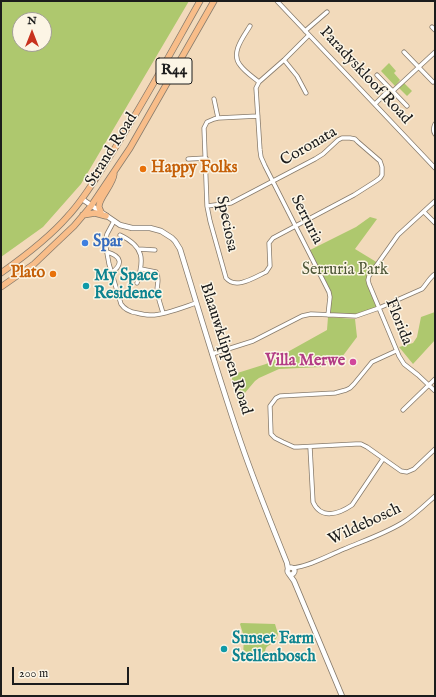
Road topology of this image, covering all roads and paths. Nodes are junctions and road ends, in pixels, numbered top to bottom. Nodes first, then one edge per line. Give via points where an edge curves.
1 (200, 1) edge
2 (214, 1) edge
3 (277, 1) edge
4 (327, 12) dead end
5 (250, 26) dead end
6 (305, 31) junction
7 (309, 35) junction
8 (404, 52) dead end
9 (435, 52) edge
10 (284, 60) junction
11 (418, 66) junction
12 (377, 75) dead end
13 (259, 82) junction
14 (433, 82) dead end
15 (392, 91) junction
16 (306, 93) dead end
17 (214, 99) dead end
18 (375, 104) junction
19 (407, 106) dead end
20 (258, 116) junction
21 (218, 118) junction
22 (435, 124) edge
23 (435, 134) edge
24 (206, 158) junction
25 (188, 159) dead end
26 (435, 168) edge
27 (114, 172) junction
28 (272, 181) junction
29 (82, 199) junction
30 (435, 201) edge
31 (91, 206) junction
32 (207, 206) junction
33 (424, 212) junction
34 (104, 214) junction
35 (83, 215) junction
36 (114, 221) junction
37 (435, 223) edge
38 (296, 227) junction
39 (120, 235) dead end
40 (138, 249) junction
41 (155, 250) dead end
42 (107, 252) junction
43 (141, 269) junction
44 (1, 273) edge
45 (111, 273) junction
46 (435, 274) edge
47 (137, 283) dead end
48 (1, 287) edge
49 (196, 303) junction
50 (379, 308) junction
51 (163, 313) junction
52 (328, 315) junction
53 (396, 351) junction
54 (212, 354) junction
55 (435, 379) edge
56 (429, 385) junction
57 (435, 391) edge
58 (404, 410) dead end
59 (310, 447) junction
60 (435, 449) edge
61 (383, 459) junction
62 (435, 496) edge
63 (291, 571) junction
64 (342, 696) edge

1 - 29 main road, Strand Road / R44 via 120,141
2 - 27 main road, Strand Road / R44
3 - 6 street, Paradyskloof Road
4 - 6 street
5 - 13 street via 238,46 237,57 239,64
6 - 7 street, Paradyskloof Road
7 - 10 street
7 - 18 street, Paradyskloof Road
8 - 11 street
9 - 11 street
10 - 13 street
10 - 16 street
11 - 14 street
11 - 15 street
12 - 15 street
13 - 20 street, Serruria via 256,88
15 - 18 street via 386,93
15 - 19 street
17 - 21 street
18 - 26 street, Paradyskloof Road
20 - 21 street
20 - 28 street, Serruria via 261,157
21 - 24 street, Speciosa via 207,122 204,128
22 - 23 street
24 - 25 street
24 - 32 street, Speciosa
27 - 31 main road, Strand Road / R44
27 - 34 main road via 112,182 100,202 99,208
28 - 32 street, Coronata via 230,203
28 - 38 street, Serruria
28 - 38 street, Coronata via 315,159 342,138 354,139 382,164 382,175 376,181
29 - 31 street, Blaauwklippen Road
29 - 44 main road, Strand Road / R44 via 48,236
30 - 33 street, Florida
31 - 34 street, Blaauwklippen Road
31 - 35 main road, Strand Road / R44
32 - 38 street, Speciosa via 226,278 232,282 242,283 266,272 270,266 271,240
33 - 37 street
33 - 50 street, Florida via 398,235 369,276 369,284
34 - 35 main road
34 - 36 street, Blaauwklippen Road
35 - 48 main road, Strand Road / R44 via 34,264
36 - 42 street via 105,238
36 - 49 street, Blaauwklippen Road via 132,228 156,229 172,238 180,249
38 - 52 street, Serruria via 329,292
39 - 40 street via 131,241
40 - 41 street
40 - 43 street
42 - 45 street
42 - 45 street via 119,260 119,266
43 - 47 street
43 - 51 street via 156,272 159,277 158,293
45 - 51 street via 124,308 131,312 150,315
46 - 50 street via 422,289
49 - 51 street
49 - 54 street, Blaauwklippen Road
50 - 52 street via 353,316
50 - 53 street, Florida
52 - 54 street via 302,316 253,341
53 - 56 street, Florida via 404,364
53 - 59 street via 372,362 346,390 280,396 271,403 269,410 273,436 294,447
54 - 63 street, Blaauwklippen Road via 264,506
55 - 56 street
56 - 57 street, Florida
56 - 58 street
59 - 61 street via 361,444
59 - 61 street via 313,502 317,508 328,514 352,505
60 - 61 street via 411,471 401,471
62 - 63 street, Wildebosch via 402,524
63 - 64 street, Blaauwklippen Road

